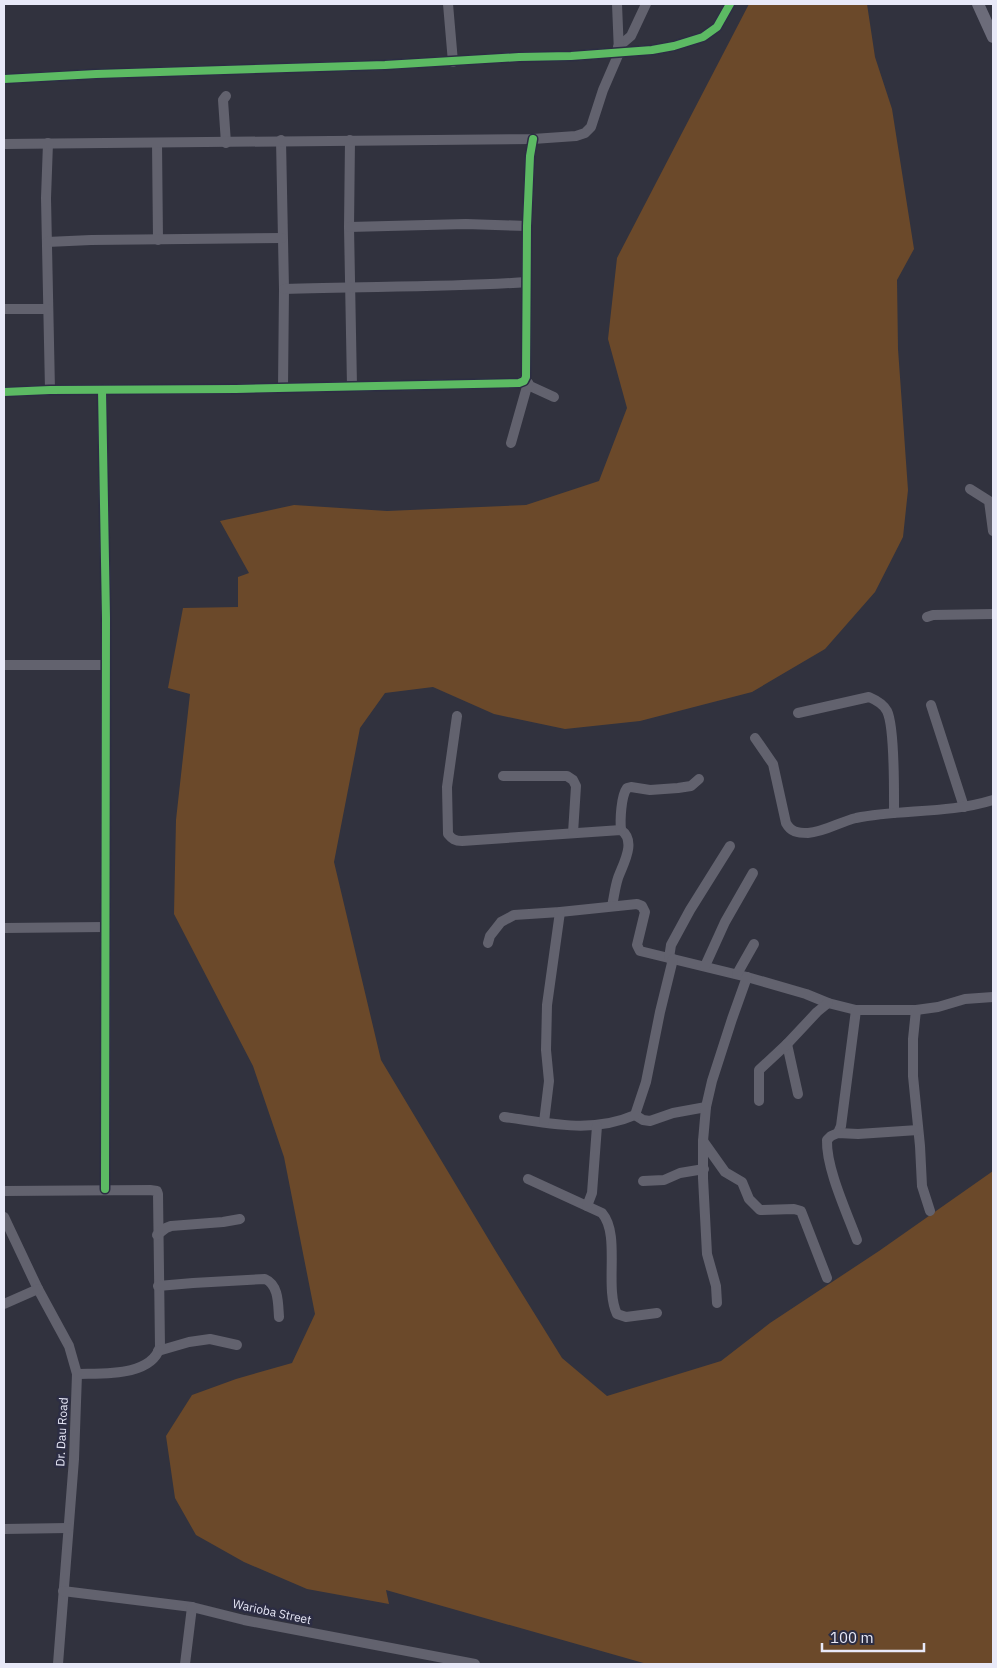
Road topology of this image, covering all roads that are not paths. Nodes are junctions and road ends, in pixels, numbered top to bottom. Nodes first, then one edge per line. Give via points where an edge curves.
1 (448, 4) edge
2 (617, 4) edge
3 (646, 4) edge
4 (730, 4) edge
5 (978, 4) edge
6 (993, 37) edge
7 (618, 50) junction
8 (452, 62) junction
9 (4, 79) edge
10 (226, 96) dead end
11 (533, 139) junction
12 (281, 140) junction
13 (350, 140) junction
14 (48, 143) junction
15 (157, 143) junction
16 (226, 143) junction
17 (4, 144) edge
18 (527, 226) junction
19 (349, 227) junction
20 (282, 238) junction
21 (158, 240) junction
22 (47, 242) junction
23 (526, 282) junction
24 (350, 286) junction
25 (284, 289) junction
26 (4, 309) edge
27 (48, 309) junction
28 (526, 381) junction
29 (352, 386) junction
30 (284, 387) junction
31 (50, 390) junction
32 (102, 390) junction
33 (4, 392) edge
34 (554, 397) dead end
35 (511, 444) dead end
36 (970, 488) dead end
37 (993, 531) edge
38 (993, 610) edge
39 (993, 614) edge
40 (927, 617) dead end
41 (993, 623) edge
42 (4, 665) edge
43 (106, 665) junction
44 (931, 706) dead end
45 (798, 713) dead end
46 (457, 716) dead end
47 (755, 738) dead end
48 (503, 776) dead end
49 (699, 779) dead end
50 (993, 800) edge
51 (964, 807) junction
52 (894, 813) junction
53 (620, 830) junction
54 (573, 833) junction
55 (730, 846) dead end
56 (753, 873) dead end
57 (612, 906) junction
58 (560, 912) junction
59 (105, 927) junction
60 (4, 928) edge
61 (488, 943) dead end
62 (754, 944) dead end
63 (671, 959) junction
64 (705, 966) junction
65 (737, 974) junction
66 (747, 977) junction
67 (993, 997) edge
68 (828, 1003) junction
69 (856, 1010) junction
70 (916, 1010) junction
71 (787, 1044) junction
72 (798, 1094) dead end
73 (759, 1101) dead end
74 (706, 1106) junction
75 (635, 1115) junction
76 (504, 1117) dead end
77 (544, 1122) junction
78 (597, 1126) junction
79 (918, 1130) junction
80 (838, 1134) junction
81 (704, 1141) junction
82 (704, 1169) junction
83 (528, 1179) dead end
84 (643, 1182) dead end
85 (4, 1190) edge
86 (105, 1190) junction
87 (587, 1206) junction
88 (930, 1211) dead end
89 (4, 1217) edge
90 (240, 1219) dead end
91 (157, 1235) junction
92 (857, 1240) dead end
93 (827, 1278) dead end
94 (158, 1286) junction
95 (38, 1289) junction
96 (717, 1303) dead end
97 (4, 1304) edge
98 (657, 1313) dead end
99 (279, 1317) dead end
100 (237, 1345) dead end
101 (158, 1352) junction
102 (77, 1374) junction
103 (68, 1528) junction
104 (4, 1529) edge
105 (63, 1591) junction
106 (192, 1607) junction
107 (415, 1653) junction
108 (58, 1664) edge
109 (185, 1664) edge
110 (413, 1664) edge
111 (475, 1664) edge

1 - 8 street
2 - 7 street
3 - 7 street via 631,36
4 - 7 street via 717,27 704,37 652,50
5 - 6 main road
7 - 8 street
7 - 11 street via 591,128 576,136
8 - 9 street
10 - 16 street via 223,100
11 - 13 street
11 - 18 street
12 - 13 street
12 - 16 street
12 - 20 street
13 - 19 street
14 - 15 street
14 - 17 street
14 - 22 street
15 - 16 street
15 - 21 street
18 - 19 street
18 - 23 street
19 - 24 street
20 - 21 street
20 - 25 street
21 - 22 street
22 - 27 street
23 - 24 street via 467,286
23 - 28 street
24 - 25 street
24 - 29 street
25 - 30 street
26 - 27 street
27 - 31 street
28 - 29 street
28 - 34 street
28 - 35 street
29 - 30 street
30 - 32 street
31 - 32 street
31 - 33 street
32 - 43 street
36 - 37 street via 989,501
38 - 39 street
39 - 40 street
39 - 41 street
42 - 43 street
43 - 59 street
44 - 51 street
45 - 52 street via 869,698 883,706 890,727
46 - 54 street via 447,787 450,838 462,841
47 - 52 street via 773,764 789,830 796,833 824,831 849,820
48 - 54 street via 567,776 572,780 576,786
49 - 53 street via 692,786 678,788 627,788
50 - 51 street
51 - 52 street
53 - 54 street
53 - 57 street via 627,836 628,852
55 - 63 street via 690,910 672,945
56 - 64 street
57 - 58 street
57 - 63 street via 642,906 645,912 638,949
58 - 61 street via 507,917 495,929
58 - 77 street via 548,998 546,1050 549,1081
59 - 60 street
59 - 86 street
62 - 65 street
63 - 64 street
63 - 75 street via 646,1082
64 - 65 street
65 - 66 street
66 - 68 street
66 - 74 street
67 - 70 street via 965,999
68 - 69 street
68 - 71 street
69 - 70 street
69 - 80 street
70 - 79 street via 912,1057
71 - 72 street
71 - 73 street via 759,1070
74 - 75 street via 650,1121
74 - 81 street
75 - 78 street
76 - 77 street
77 - 78 street
78 - 87 street via 592,1193
79 - 80 street
79 - 88 street via 922,1186
80 - 92 street via 827,1140 828,1155
81 - 82 street
81 - 93 street via 724,1172 742,1182 749,1199 760,1210 801,1211
82 - 84 street
82 - 96 street via 707,1254
83 - 87 street
85 - 86 street
86 - 91 street via 156,1191
87 - 98 street via 602,1213 609,1224 613,1302 617,1314 626,1317
89 - 95 street, Dr. Dau Road
90 - 91 street via 172,1226
91 - 94 street
94 - 99 street via 265,1279 275,1288
94 - 101 street
95 - 97 street
95 - 102 street, Dr. Dau Road via 69,1346
100 - 101 street via 210,1339
101 - 102 street via 152,1362 131,1370
102 - 103 street, Dr. Dau Road
103 - 104 street
103 - 105 street, Dr. Dau Road
105 - 106 street, Warioba Street
105 - 108 street, Dr. Dau Road
106 - 107 street, Warioba Street
106 - 109 street
107 - 110 street
107 - 111 street, Warioba Street

